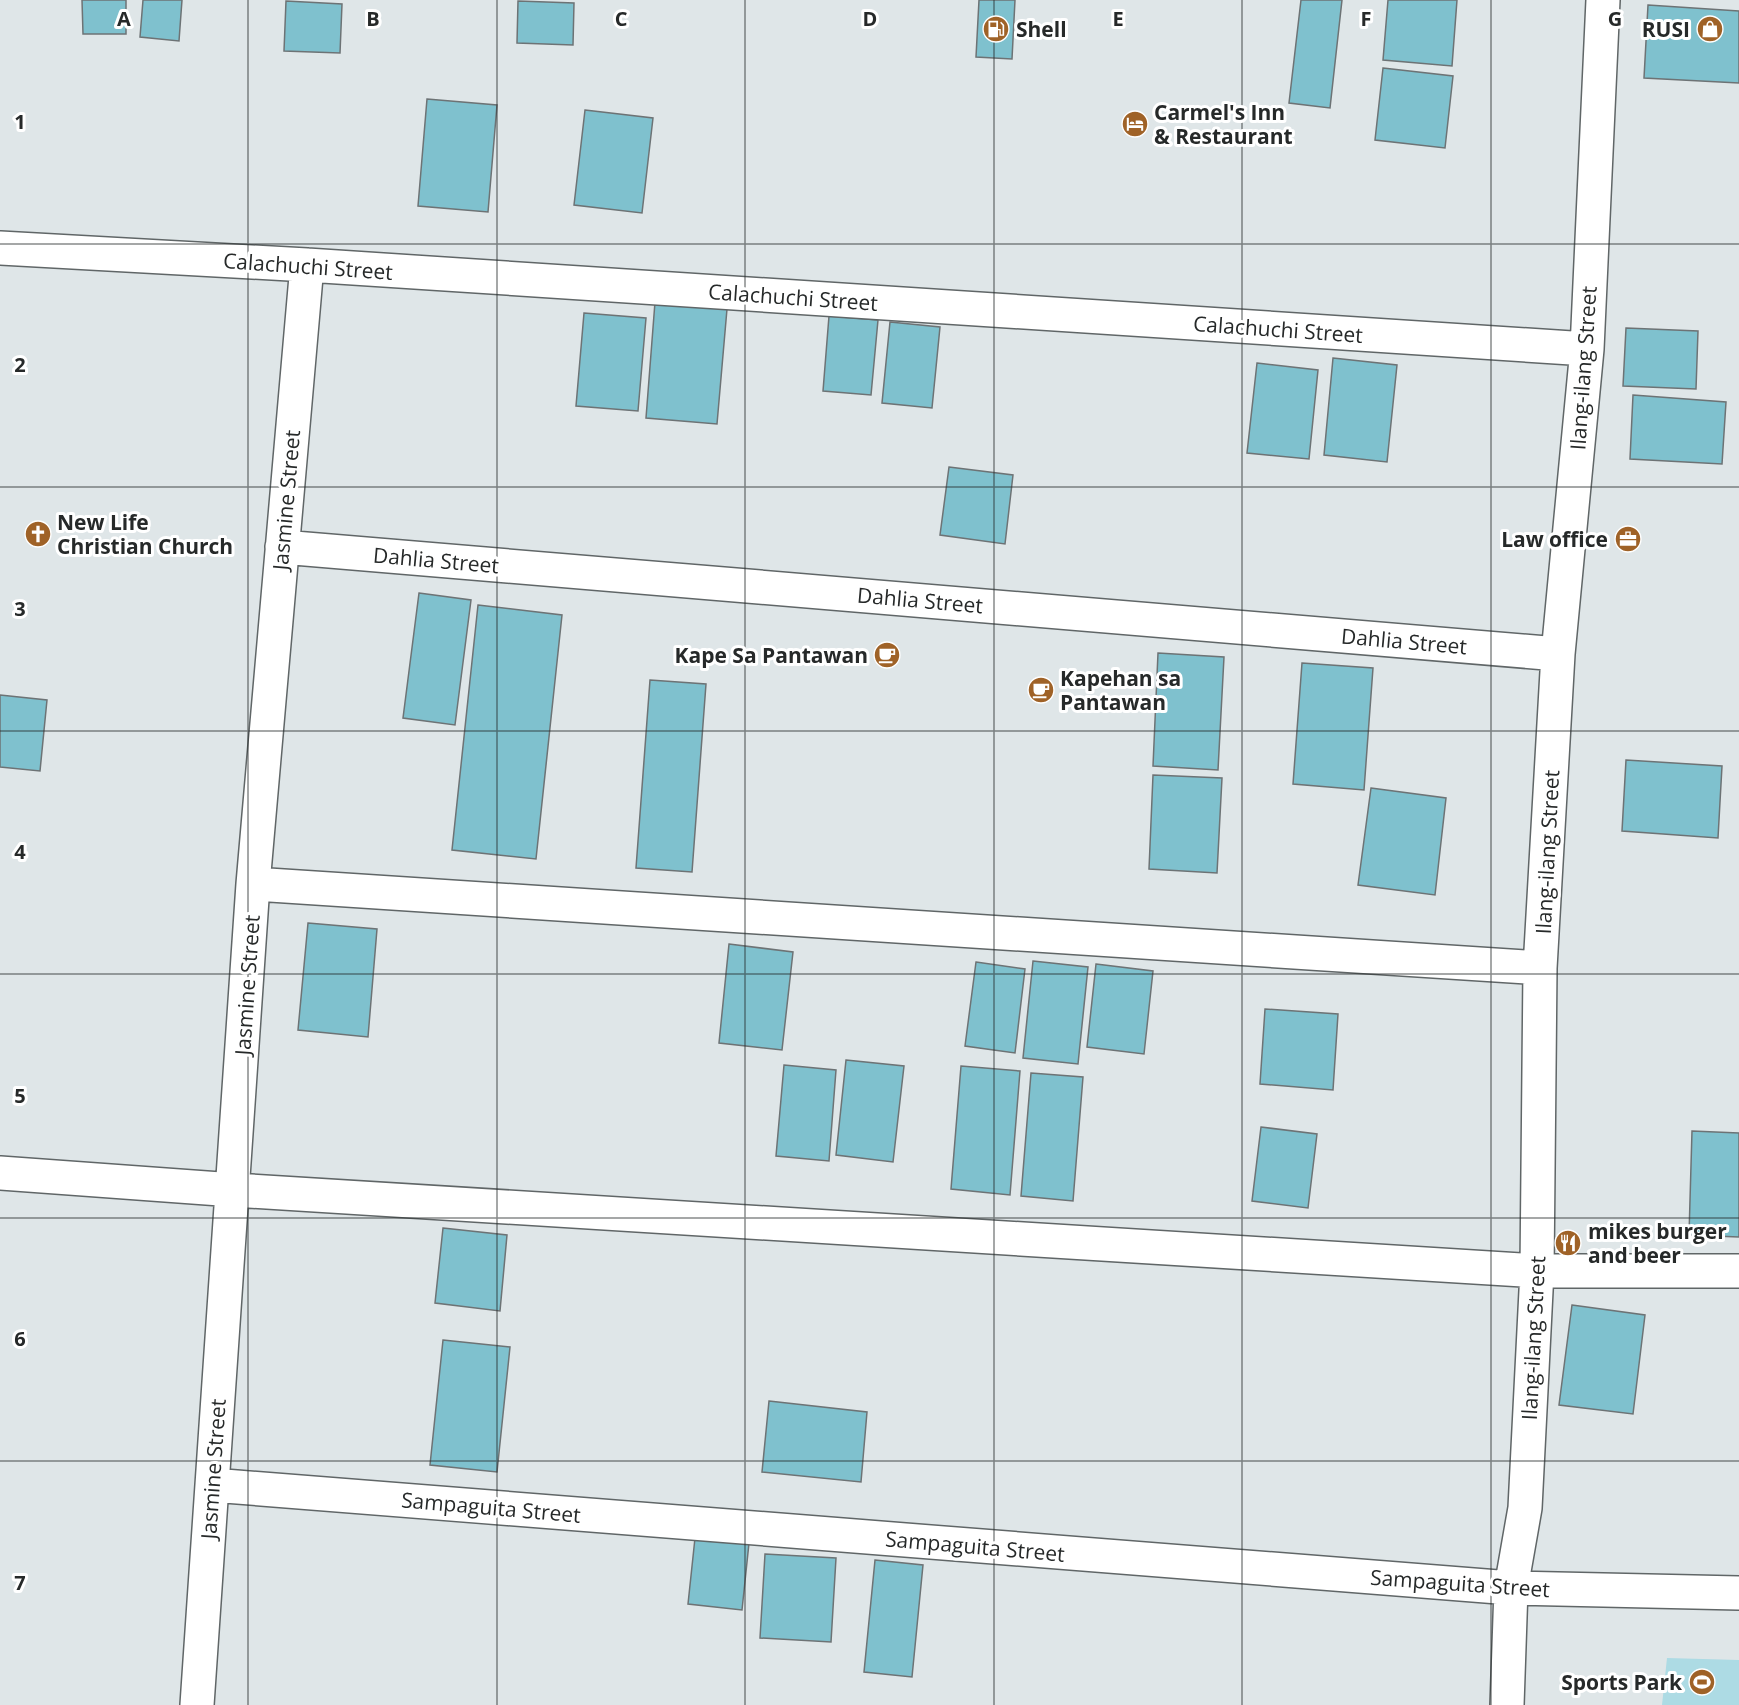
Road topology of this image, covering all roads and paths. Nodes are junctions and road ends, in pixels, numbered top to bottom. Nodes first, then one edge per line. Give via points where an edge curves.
1 (1603, 0) edge
2 (0, 248) edge
3 (307, 265) junction
4 (1587, 349) junction
5 (282, 547) junction
6 (1558, 654) junction
7 (253, 884) junction
8 (1540, 968) junction
9 (0, 1173) edge
10 (234, 1190) junction
11 (1537, 1271) junction
12 (1739, 1271) edge
13 (212, 1485) junction
14 (1511, 1588) junction
15 (1739, 1593) edge
16 (197, 1705) edge
17 (1507, 1705) edge

1 - 4 street, Ilang-ilang Street
2 - 3 street, Calachuchi Street
3 - 4 street, Calachuchi Street
3 - 5 street, Jasmine Street
4 - 6 street, Ilang-ilang Street
5 - 6 street, Dahlia Street
5 - 7 street, Jasmine Street
6 - 8 street, Ilang-ilang Street
7 - 8 street
7 - 10 street, Jasmine Street
8 - 11 street, Ilang-ilang Street
9 - 10 street
10 - 11 street
10 - 13 street, Jasmine Street
11 - 12 street
11 - 14 street, Ilang-ilang Street via 1525,1508
13 - 14 street, Sampaguita Street
13 - 16 street, Jasmine Street
14 - 15 street, Sampaguita Street
14 - 17 street, Ilang-ilang Street

